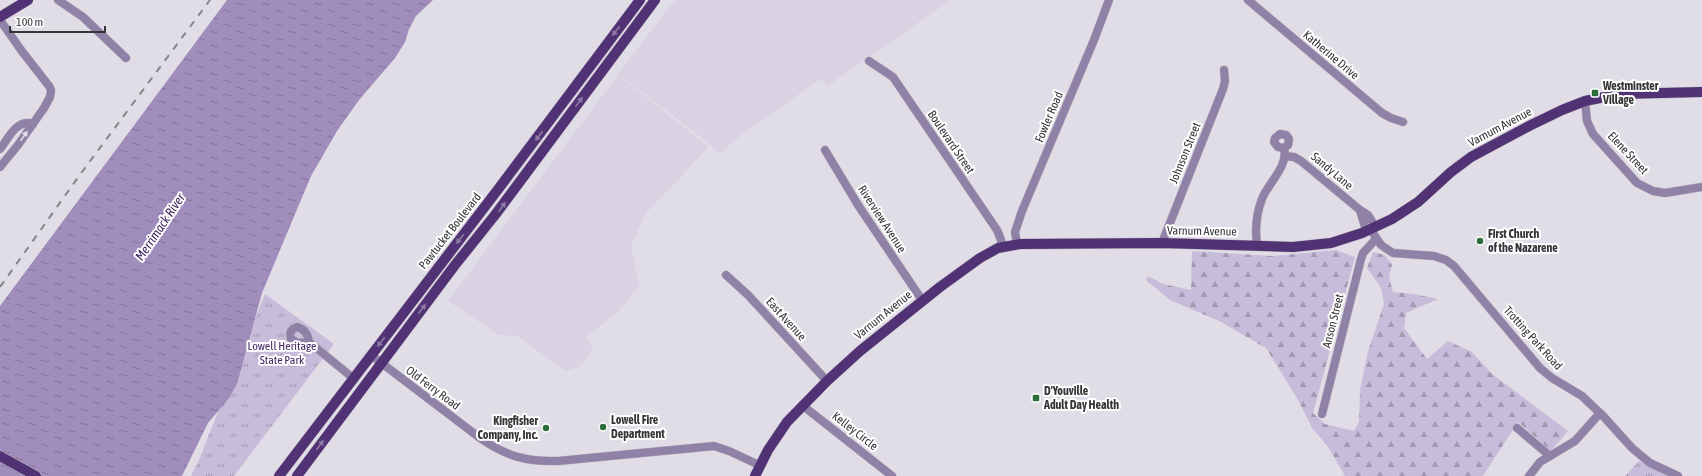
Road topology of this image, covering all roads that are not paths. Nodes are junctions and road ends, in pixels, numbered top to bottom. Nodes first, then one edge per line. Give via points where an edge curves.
1 (28, 0) edge
2 (58, 0) edge
3 (640, 0) edge
4 (655, 0) edge
5 (1109, 0) edge
6 (1248, 0) edge
7 (0, 18) edge
8 (126, 58) dead end
9 (869, 61) dead end
10 (1224, 70) dead end
11 (1702, 92) edge
12 (1585, 101) junction
13 (1402, 122) dead end
14 (33, 124) junction
15 (0, 149) edge
16 (825, 150) dead end
17 (0, 167) edge
18 (1702, 187) edge
19 (1371, 230) junction
20 (1376, 239) junction
21 (1017, 244) junction
22 (1162, 244) junction
23 (1257, 245) junction
24 (1002, 247) junction
25 (726, 275) dead end
26 (922, 300) junction
27 (308, 342) dead end
28 (371, 355) junction
29 (382, 363) junction
30 (353, 378) junction
31 (827, 381) junction
32 (802, 405) junction
33 (1600, 413) junction
34 (1322, 414) dead end
35 (1517, 428) dead end
36 (0, 456) edge
37 (1550, 456) junction
38 (760, 465) junction
39 (36, 476) edge
40 (280, 476) edge
41 (296, 476) edge
42 (755, 476) edge
43 (892, 476) edge
44 (1529, 476) edge
45 (1678, 476) edge

1 - 7 main road
2 - 8 street via 83,17
3 -> 28 main road, Pawtucket Boulevard
29 -> 4 main road, Pawtucket Boulevard
5 - 21 street, Fowler Road via 1020,216 1015,232
6 - 13 street, Katherine Drive via 1382,112
7 - 14 street via 13,40 51,90 50,97
9 - 24 street, Boulevard Street via 893,77 994,226
10 - 22 street, Johnson Street via 1223,89
11 - 12 main road, Varnum Avenue via 1633,93
12 - 18 street, Elene Street via 1587,121 1593,134 1637,182 1653,191 1664,192
12 - 19 main road, Varnum Avenue via 1552,114 1482,150 1456,168 1411,207
14 - 15 street via 20,124
17 -> 14 street
16 - 26 street, Riverview Avenue via 858,205
19 - 20 street, Trotting Park Road
19 - 23 main road, Varnum Avenue via 1322,245
19 - 23 street, Sandy Lane via 1365,227 1360,210 1301,161 1284,152 1283,164 1262,198 1257,220
20 - 33 street, Trotting Park Road via 1393,253 1434,256 1454,266 1540,368 1582,396
20 - 34 street, Anson Street via 1361,259
21 - 22 main road, Varnum Avenue
21 - 24 main road, Varnum Avenue
22 - 23 main road, Varnum Avenue
24 - 26 main road, Varnum Avenue via 980,258
25 - 31 street, East Avenue via 748,295
26 - 31 main road, Varnum Avenue via 860,350
27 - 30 street
28 - 29 street, Old Ferry Road
28 - 30 main road, Pawtucket Boulevard
29 - 38 street, Old Ferry Road via 480,438 497,450 510,455 540,462 714,446 729,450
41 -> 29 main road, Pawtucket Boulevard
30 - 40 main road, Pawtucket Boulevard
31 - 32 main road, Varnum Avenue
32 - 38 main road, Varnum Avenue via 779,432
32 - 43 street, Kelley Circle
33 - 37 street via 1575,441
33 - 45 street, Trotting Park Road via 1650,463
35 - 37 street
36 - 39 main road
37 - 44 street via 1540,462
38 - 42 main road, Varnum Avenue

